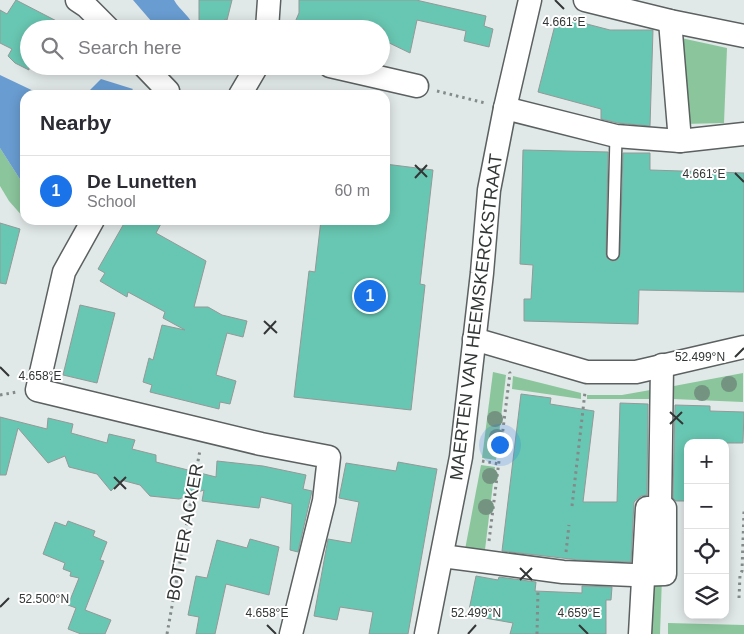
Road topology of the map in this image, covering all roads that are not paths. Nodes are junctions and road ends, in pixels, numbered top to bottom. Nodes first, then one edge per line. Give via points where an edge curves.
1 (77, 0) edge
2 (269, 0) edge
3 (530, 0) edge
4 (585, 0) edge
5 (99, 20) edge
6 (268, 20) edge
7 (670, 21) junction
8 (744, 36) edge
9 (153, 75) edge
10 (252, 75) edge
11 (369, 75) edge
12 (417, 86) road end
13 (169, 90) edge
14 (243, 90) edge
15 (505, 108) junction
16 (744, 134) edge
17 (616, 136) junction
18 (680, 141) junction
19 (91, 225) edge
20 (613, 254) dead end
21 (474, 339) junction
22 (744, 347) edge
23 (662, 365) junction
24 (442, 556) junction
25 (654, 574) junction
26 (291, 634) edge
27 (426, 634) edge
28 (640, 634) edge

1 - 5 street
2 - 6 street
3 - 15 street, MAERTEN VAN HEEMSKERCKSTRAAT
4 - 7 street
7 - 8 street
7 - 18 street
9 - 13 street
10 - 14 street
11 - 12 street
15 - 17 street
15 - 21 street, MAERTEN VAN HEEMSKERCKSTRAAT via 489,190
16 - 18 street
17 - 18 street
17 - 20 lane
19 - 26 street via 64,272 37,390 261,444 329,457 324,501
21 - 23 street via 587,372 636,372
21 - 24 street, MAERTEN VAN HEEMSKERCKSTRAAT via 461,457
22 - 23 street
23 - 25 street via 660,508 647,508
24 - 25 street via 563,572
24 - 27 street, MAERTEN VAN HEEMSKERCKSTRAAT
25 - 28 street

